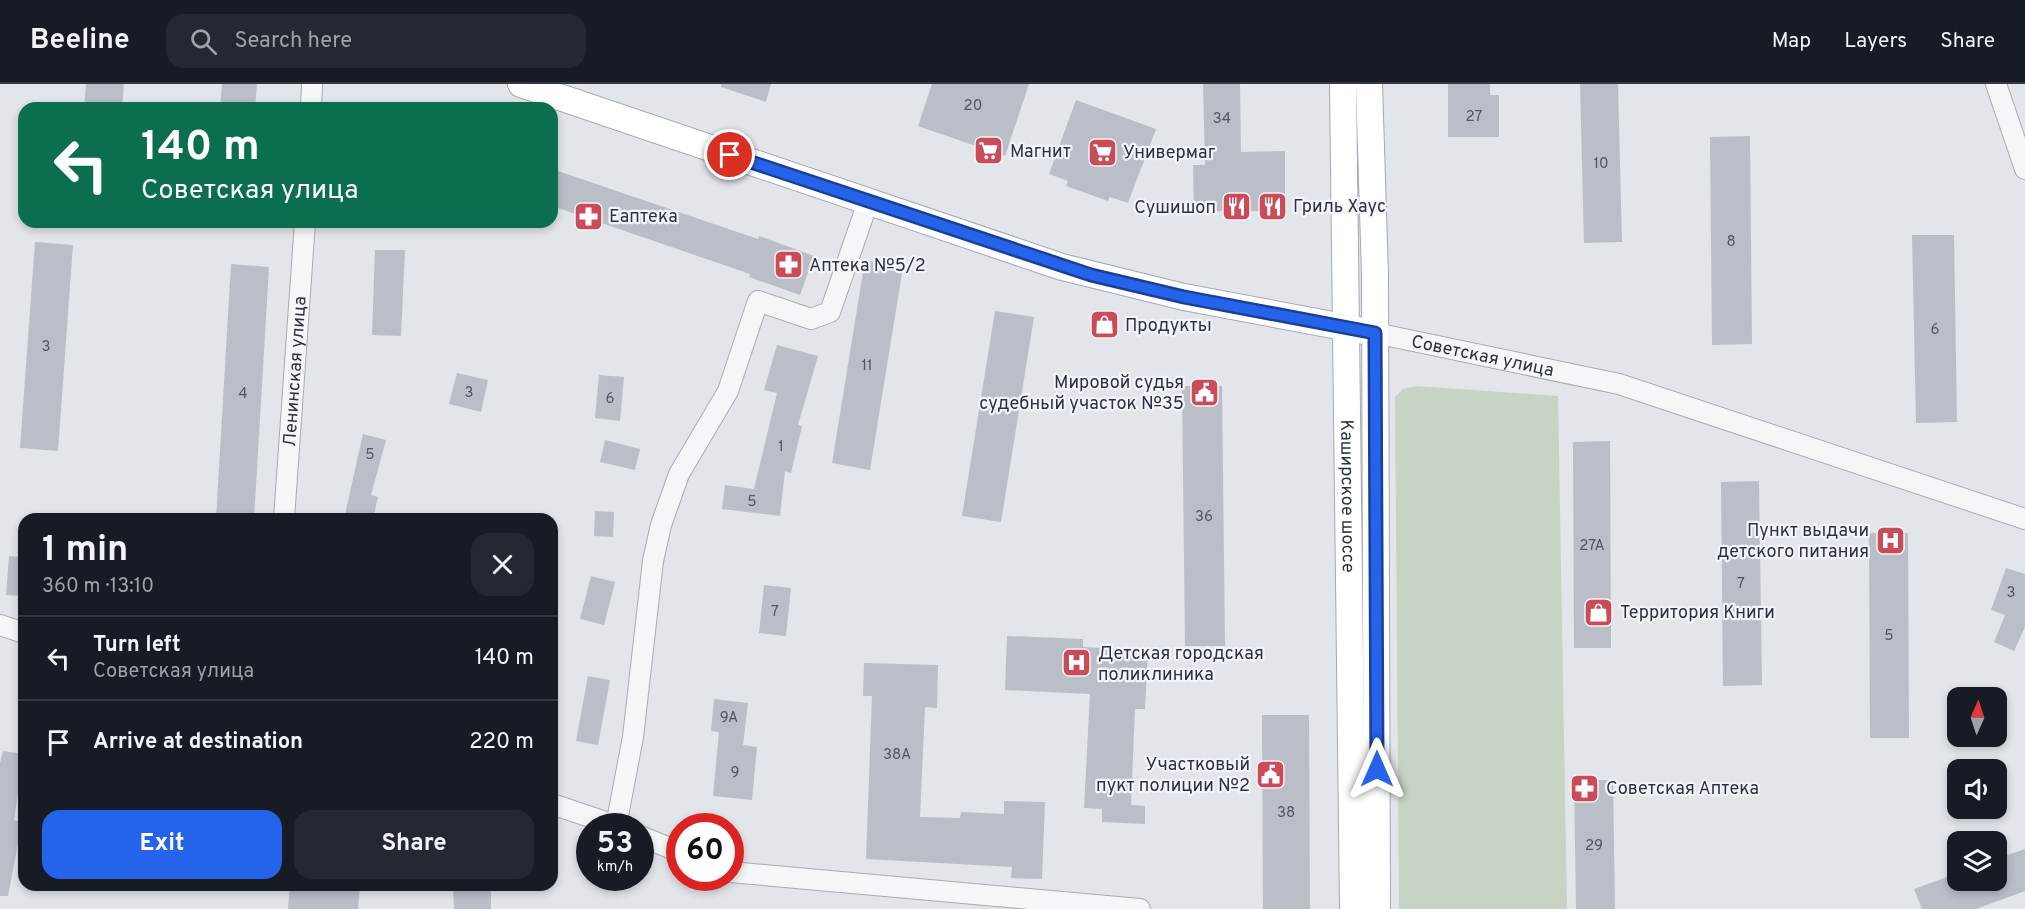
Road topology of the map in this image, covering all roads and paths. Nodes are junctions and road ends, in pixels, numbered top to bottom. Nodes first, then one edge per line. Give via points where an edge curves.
1 (312, 84) edge
2 (521, 84) edge
3 (1343, 84) edge
4 (1369, 84) edge
5 (1996, 84) edge
6 (311, 102) edge
7 (2025, 169) edge
8 (868, 202) junction
9 (305, 228) edge
10 (1346, 328) junction
11 (1375, 333) junction
12 (284, 513) edge
13 (2025, 519) edge
14 (0, 625) edge
15 (18, 631) edge
16 (558, 806) edge
17 (578, 813) edge
18 (618, 813) edge
19 (744, 873) edge
20 (1140, 909) edge
21 (1353, 909) edge
22 (1377, 909) edge

1 - 6 street
2 - 8 main road, Советская улица
3 - 10 main road, Каширское шоссе
4 - 11 main road, Каширское шоссе
5 - 7 street
8 - 10 main road, Советская улица via 1091,275
8 - 18 street via 830,312 811,319 758,302 728,391 673,488 653,561 635,720
9 - 12 street, Ленинская улица
10 - 11 main road, Советская улица
10 - 21 main road, Каширское шоссе
11 - 13 street, Советская улица via 1619,384
11 - 22 main road, Каширское шоссе
14 - 15 street
16 - 17 street
19 - 20 street

